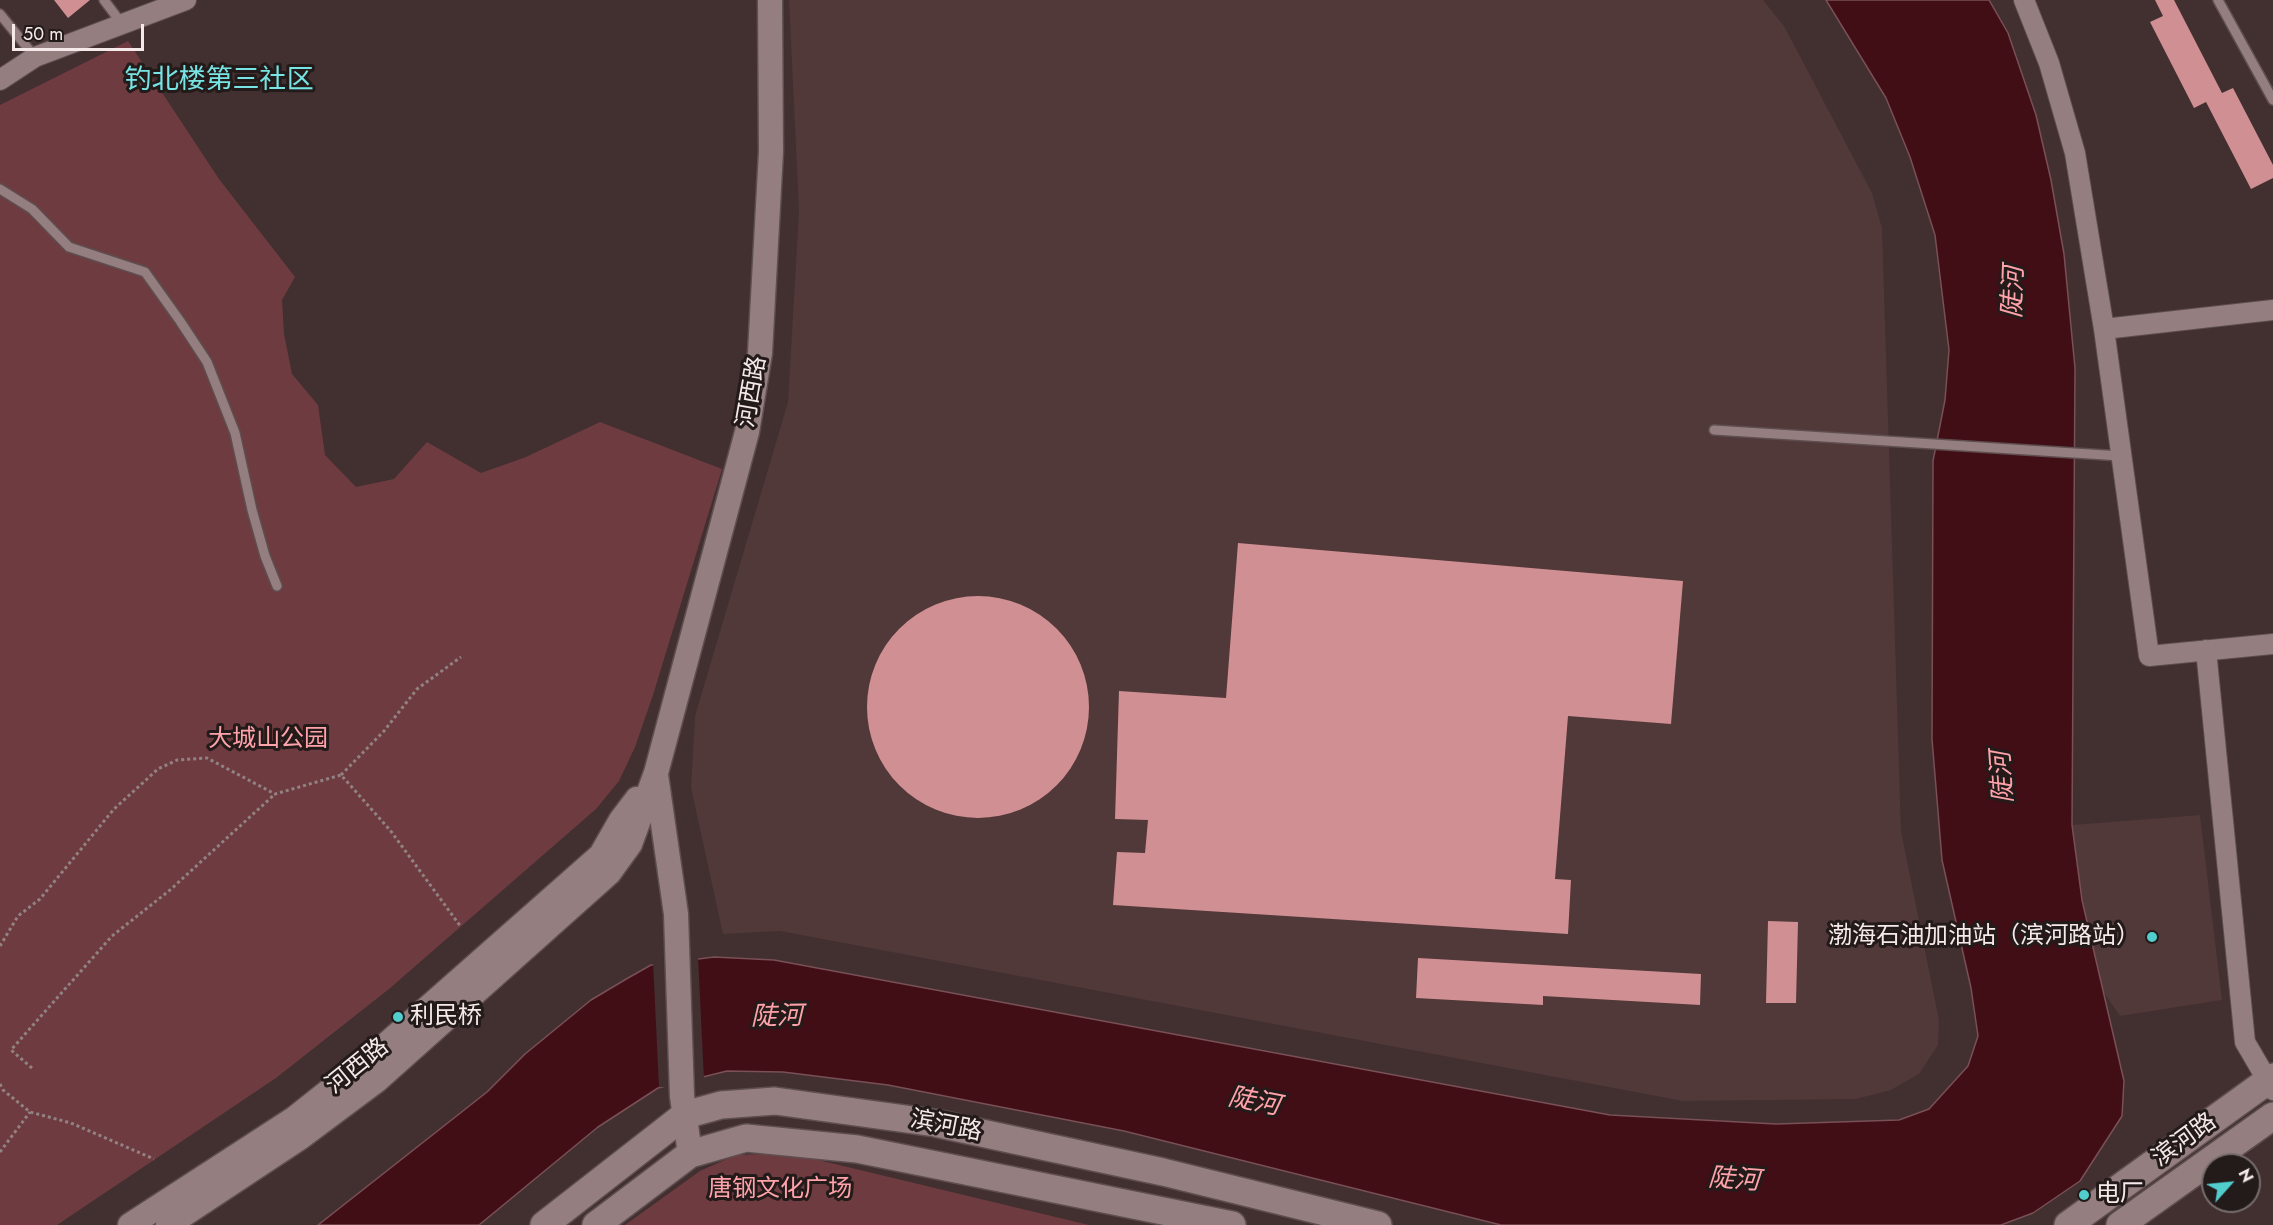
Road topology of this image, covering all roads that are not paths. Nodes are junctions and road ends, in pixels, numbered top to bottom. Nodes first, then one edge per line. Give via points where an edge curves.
1 (104, 0) edge
2 (186, 0) edge
3 (770, 0) edge
4 (2024, 0) edge
5 (2218, 0) edge
6 (0, 14) edge
7 (122, 24) junction
8 (35, 57) junction
9 (0, 80) edge
10 (2273, 100) edge
11 (0, 189) edge
12 (2273, 310) edge
13 (2104, 329) junction
14 (1714, 430) dead end
15 (2122, 456) junction
16 (277, 586) dead end
17 (2273, 644) edge
18 (2206, 650) junction
19 (656, 773) junction
20 (2271, 1083) edge
21 (684, 1106) junction
22 (2273, 1116) edge
23 (690, 1154) junction
24 (130, 1225) edge
25 (168, 1225) edge
26 (544, 1225) edge
27 (596, 1225) edge
28 (1232, 1225) edge
29 (1378, 1225) edge
30 (2068, 1225) edge
31 (2120, 1225) edge

1 - 7 lane
2 - 7 street
3 - 19 street, 河西路 via 771,151 760,353 747,432
4 - 13 street via 2049,63 2075,153
5 - 10 lane
6 - 8 lane
7 - 8 street
8 - 9 street
11 - 16 lane via 32,209 69,247 145,272 174,313 207,362 236,433 252,510
12 - 13 street
13 - 15 street
14 - 15 lane
15 - 18 street via 2149,656
17 - 18 street
18 - 20 street via 2245,1042
19 - 21 street via 676,914
19 - 24 street, 河西路 via 601,855 372,1057 295,1118
19 - 25 street, 河西路 via 630,844 609,873 376,1081 301,1137
20 - 30 main road, 滨河路
21 - 23 street
21 - 26 main road, 滨河路
21 - 29 main road, 滨河路 via 775,1101 935,1124 1162,1172
22 - 31 main road, 滨河路
23 - 27 main road, 滨河路
23 - 28 main road, 滨河路 via 746,1138 857,1149

